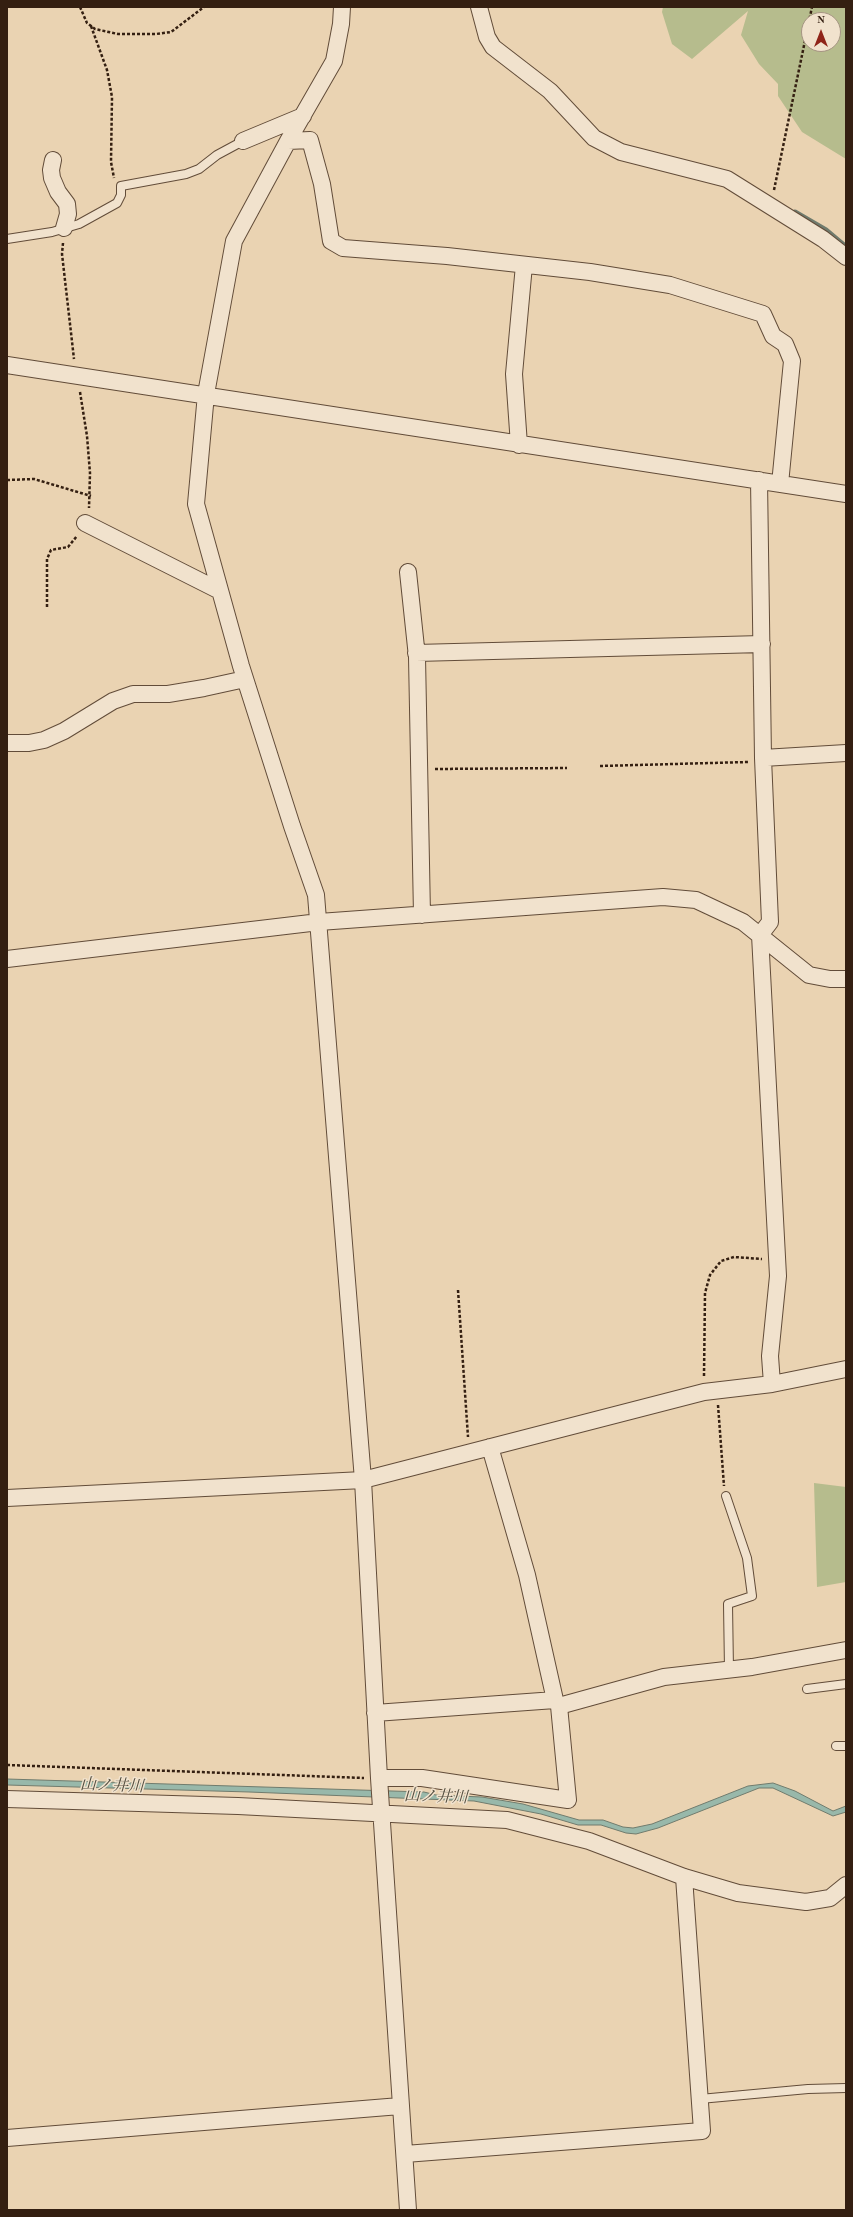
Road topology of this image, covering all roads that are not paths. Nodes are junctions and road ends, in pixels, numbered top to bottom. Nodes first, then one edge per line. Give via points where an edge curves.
1 (342, 7) edge
2 (479, 7) edge
3 (303, 116) junction
4 (243, 141) joint
5 (288, 141) junction
6 (53, 160) dead end
7 (64, 228) junction
8 (7, 239) edge
9 (846, 257) edge
10 (524, 265) junction
11 (7, 364) edge
12 (206, 394) junction
13 (519, 445) junction
14 (759, 480) junction
15 (780, 484) junction
16 (846, 494) edge
17 (85, 523) road end
18 (408, 572) dead end
19 (220, 591) junction
20 (762, 644) junction
21 (416, 653) junction
22 (245, 679) junction
23 (7, 743) edge
24 (846, 753) edge
25 (764, 760) junction
26 (422, 915) junction
27 (319, 922) junction
28 (760, 935) junction
29 (7, 958) edge
30 (846, 979) edge
31 (846, 1369) edge
32 (772, 1384) junction
33 (490, 1447) junction
34 (363, 1480) junction
35 (726, 1496) road end
36 (7, 1498) edge
37 (846, 1650) edge
38 (729, 1670) junction
39 (846, 1684) edge
40 (807, 1689) dead end
41 (557, 1703) junction
42 (376, 1713) junction
43 (836, 1746) dead end
44 (846, 1746) edge
45 (379, 1778) junction
46 (7, 1799) edge
47 (382, 1813) junction
48 (684, 1877) junction
49 (846, 1885) edge
50 (846, 2088) edge
51 (700, 2099) junction
52 (400, 2106) junction
53 (7, 2138) edge
54 (405, 2154) junction
55 (408, 2210) edge

1 - 3 street via 342,24 334,61
2 - 9 street via 493,47 550,91 594,138 621,152 727,179 823,239
3 - 4 street
3 - 5 street
4 - 7 lane via 217,155 199,169 186,174 121,186 121,195 117,203 79,224
5 - 10 street via 310,140 322,184 332,241 343,248
5 - 12 street via 234,241
6 - 7 street via 52,178 67,204 68,214
7 - 8 lane
10 - 13 street via 514,374
10 - 15 street via 670,284 763,314 773,336 785,344 792,361
11 - 12 street
12 - 13 street
12 - 19 street via 196,504
13 - 14 street
14 - 15 street
14 - 20 street
15 - 16 street
17 - 19 street
18 - 21 street
19 - 22 street
20 - 21 street
20 - 25 street
21 - 26 street
22 - 23 street via 168,694 133,694 113,701 44,740
22 - 27 street via 316,895
24 - 25 street
25 - 28 street via 770,922
26 - 27 street
26 - 28 street via 663,897 696,900 742,922
27 - 29 street
27 - 34 street
28 - 30 street via 809,975
28 - 32 street via 778,1276 770,1356
31 - 32 street
32 - 33 street via 711,1392
33 - 34 street
33 - 41 street via 527,1575
34 - 36 street
34 - 42 street
35 - 38 lane via 747,1558 752,1596 728,1604
37 - 38 street
38 - 41 street via 664,1677
39 - 40 lane
41 - 42 street
41 - 45 street via 568,1800 422,1778
42 - 45 street
43 - 44 lane
45 - 47 street
46 - 47 street
47 - 48 street via 506,1820 589,1841
47 - 52 street
48 - 49 street via 738,1893 806,1902 830,1898
48 - 51 street
50 - 51 lane
51 - 54 street via 702,2131
52 - 53 street
52 - 54 street
54 - 55 street

